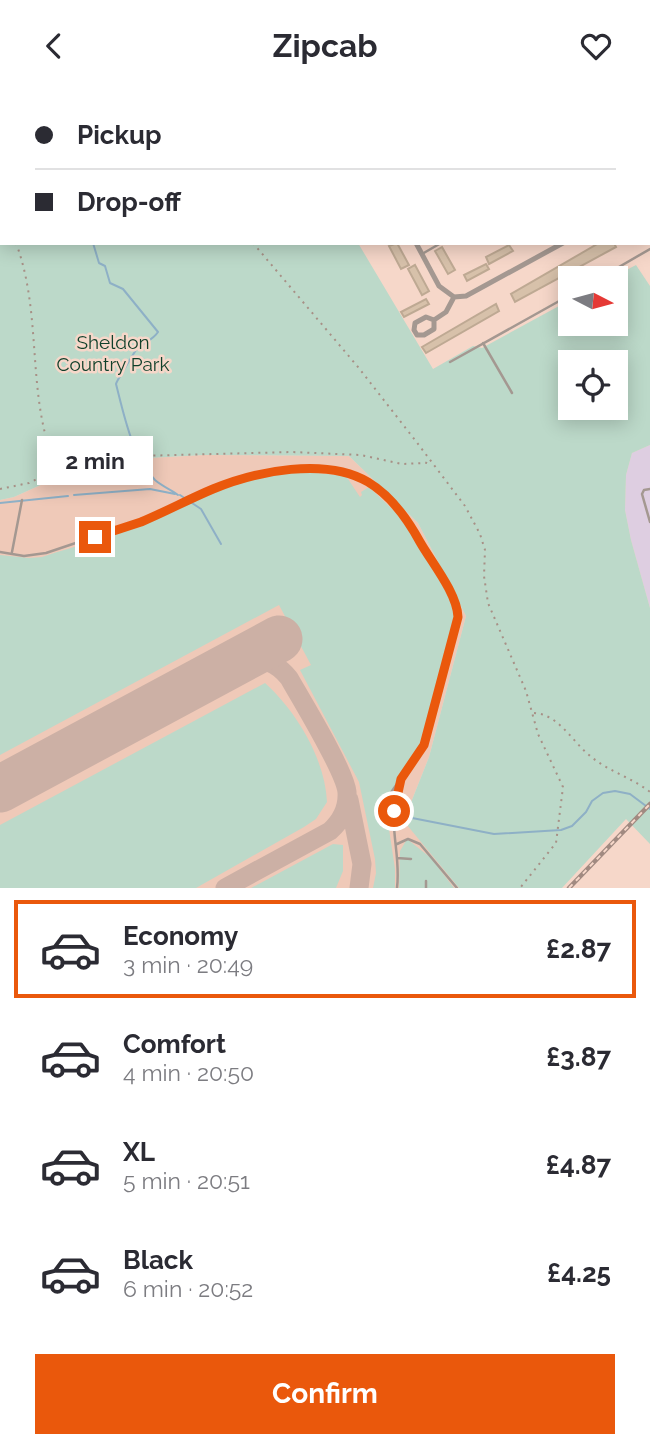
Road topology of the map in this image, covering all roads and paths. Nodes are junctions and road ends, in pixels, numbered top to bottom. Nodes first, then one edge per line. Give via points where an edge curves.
1 (17, 245) edge
2 (255, 245) edge
3 (416, 245) edge
4 (438, 245) edge
5 (559, 245) edge
6 (650, 250) edge
7 (422, 254) junction
8 (621, 266) edge
9 (454, 297) junction
10 (558, 302) edge
11 (434, 320) dead end
12 (483, 343) junction
13 (450, 362) dead end
14 (512, 393) dead end
15 (47, 441) junction
16 (86, 454) junction
17 (429, 459) junction
18 (53, 471) junction
19 (0, 489) edge
20 (650, 489) edge
21 (22, 501) dead end
22 (648, 506) edge
23 (650, 522) edge
24 (0, 552) edge
25 (12, 552) junction
26 (533, 713) junction
27 (401, 779) junction
28 (650, 792) edge
29 (383, 804) dead end
30 (397, 844) junction
31 (397, 858) junction
32 (411, 859) dead end
33 (426, 881) dead end
34 (397, 888) edge
35 (426, 888) edge
36 (457, 888) edge
37 (520, 888) edge

1 - 15 path via 26,270 38,408
2 - 17 path
3 - 7 street
4 - 7 lane
5 - 9 street via 467,296
6 - 8 lane
7 - 9 street via 439,286
9 - 11 street via 446,312
10 - 12 lane
12 - 13 lane
12 - 14 lane
15 - 16 path
15 - 18 path
16 - 17 path via 292,451 361,455 402,464
16 - 18 path
17 - 26 path via 480,534 488,604
18 - 19 path via 29,483
20 - 22 lane via 642,494
21 - 25 lane
22 - 23 lane
24 - 25 lane
25 - 27 lane via 24,556 46,553 141,521 228,483 272,471 333,471 368,482 409,522 452,596 458,617 424,745
26 - 28 path via 548,716 587,755
26 - 37 path via 562,787 560,823 556,843
27 - 29 lane
27 - 30 lane via 392,824
30 - 31 lane
30 - 36 lane via 408,839 420,844
31 - 32 lane
31 - 34 lane
33 - 35 lane

